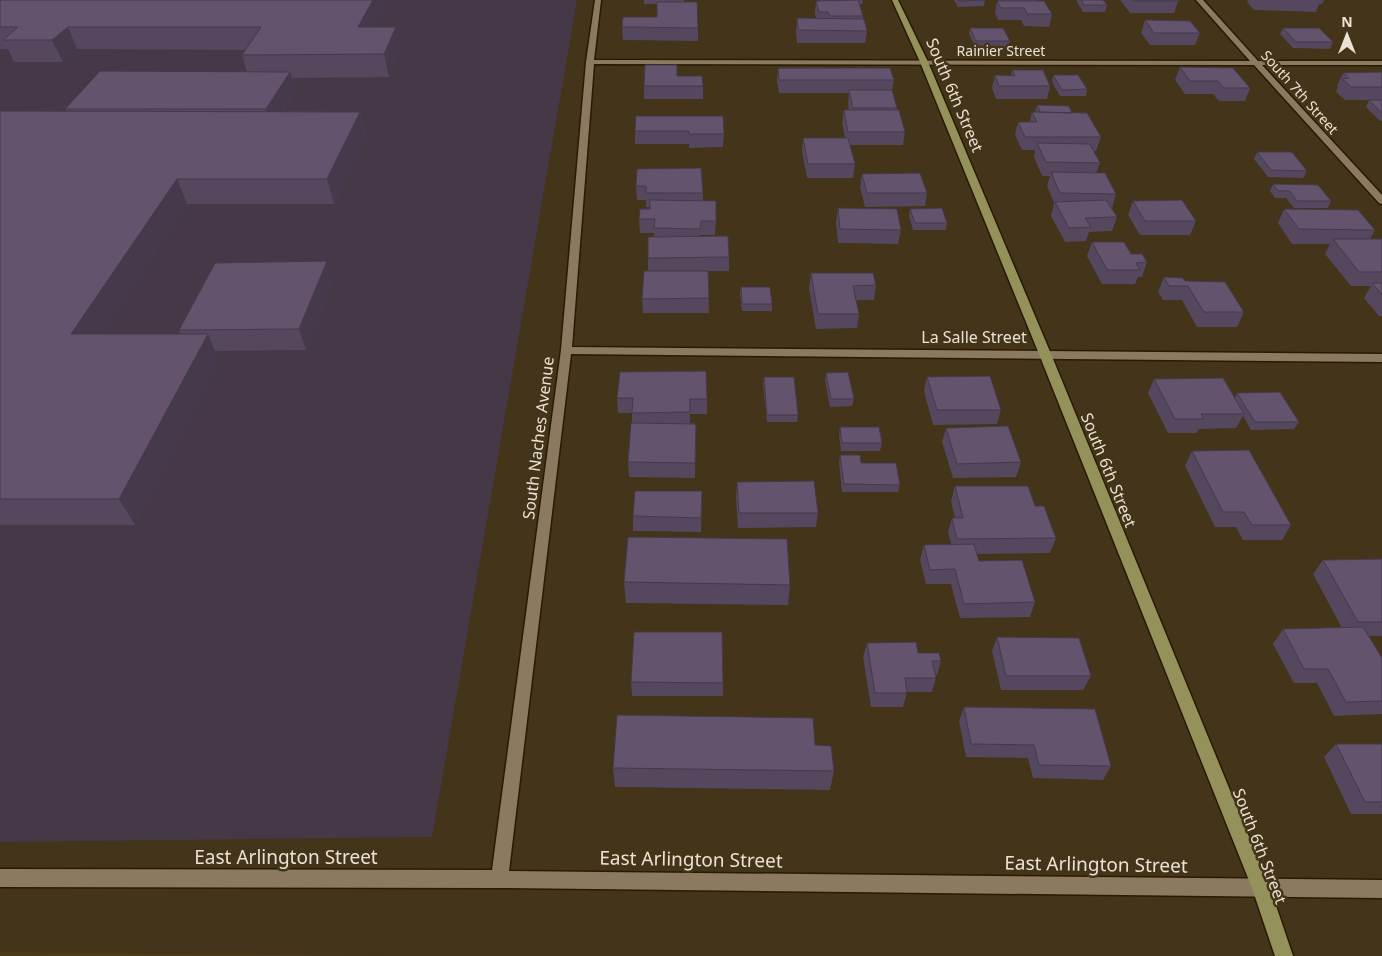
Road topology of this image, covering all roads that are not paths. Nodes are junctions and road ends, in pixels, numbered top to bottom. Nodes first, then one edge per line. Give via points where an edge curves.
1 (598, 0) edge
2 (894, 0) edge
3 (1198, 0) edge
4 (590, 62) junction
5 (924, 62) junction
6 (1256, 63) junction
7 (1382, 63) edge
8 (1382, 201) edge
9 (566, 350) junction
10 (1045, 354) junction
11 (1382, 358) edge
12 (0, 878) edge
13 (498, 878) junction
14 (1261, 888) junction
15 (1382, 889) edge
16 (1284, 956) edge

1 - 4 street, South Naches Avenue
2 - 5 street, South 6th Street
3 - 6 street, South 7th Street
4 - 5 street, Rainier Street
4 - 9 street, South Naches Avenue
5 - 6 street, Rainier Street
5 - 10 street, South 6th Street
6 - 7 street, Rainier Street
6 - 8 street, South 7th Street
9 - 10 street, La Salle Street
9 - 13 street, South Naches Avenue
10 - 11 street, La Salle Street
10 - 14 street, South 6th Street
12 - 13 street, East Arlington Street
13 - 14 street, East Arlington Street
14 - 15 street, East Arlington Street
14 - 16 street, South 6th Street

